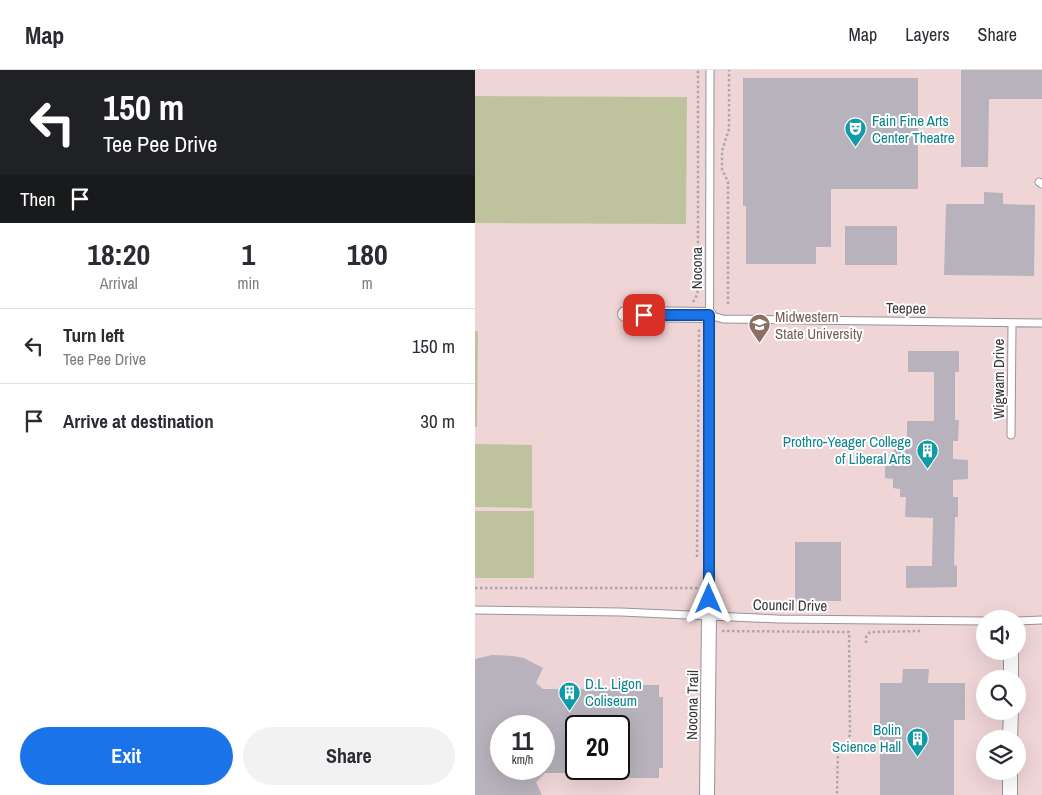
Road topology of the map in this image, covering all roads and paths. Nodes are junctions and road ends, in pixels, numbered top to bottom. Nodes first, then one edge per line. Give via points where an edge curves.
1 (698, 70) edge
2 (710, 70) edge
3 (729, 70) edge
4 (689, 304) dead end
5 (728, 304) dead end
6 (625, 314) dead end
7 (704, 318) junction
8 (1042, 323) edge
9 (1012, 324) junction
10 (1011, 435) dead end
11 (697, 557) dead end
12 (475, 588) edge
13 (698, 588) dead end
14 (475, 610) edge
15 (709, 616) junction
16 (1042, 620) edge
17 (976, 621) edge
18 (1026, 621) edge
19 (721, 631) dead end
20 (921, 631) dead end
21 (866, 643) dead end
22 (1010, 780) edge
23 (707, 795) edge
24 (837, 795) edge
25 (1010, 795) edge

1 - 4 path via 697,295
2 - 7 lane, Nocona
3 - 5 path via 729,129 722,151 722,169 727,182
6 - 7 street
7 - 9 lane, Teepee
7 - 11 path
7 - 15 lane, Nocona
8 - 9 lane, Teepee
9 - 10 lane, Wigwam Drive
12 - 13 path
14 - 15 lane, Council Drive
15 - 17 lane, Council Drive
15 - 23 street, Nocona Trail
16 - 18 lane
19 - 24 path via 849,632 850,736 838,752
20 - 21 path via 871,632
22 - 25 street

